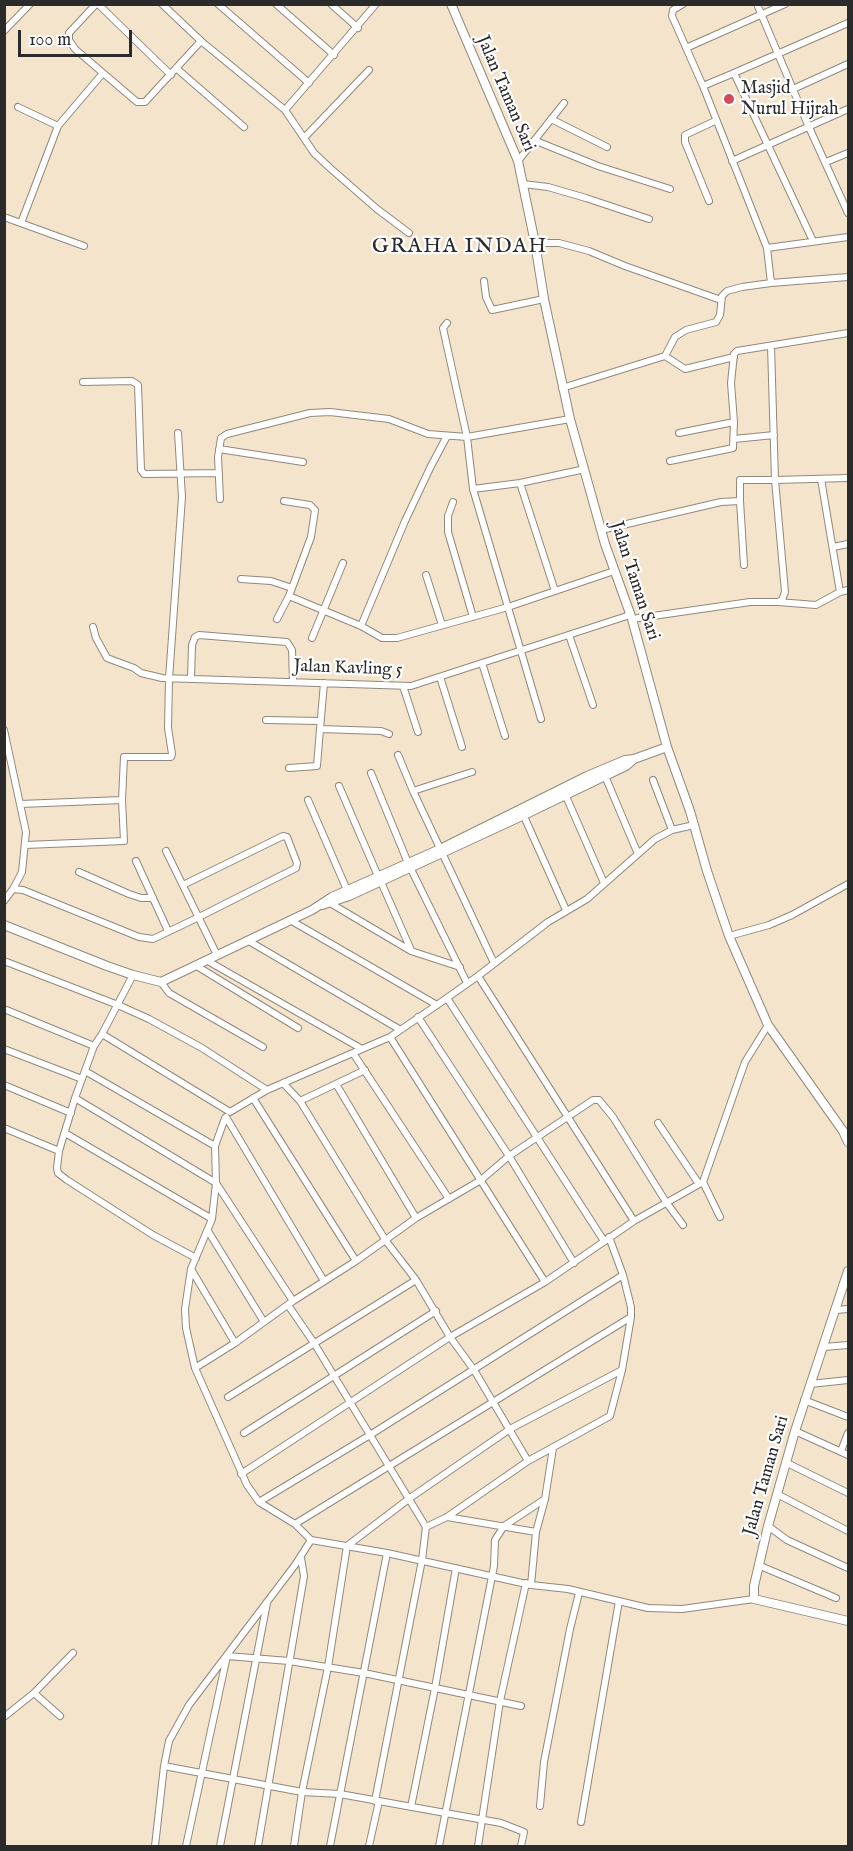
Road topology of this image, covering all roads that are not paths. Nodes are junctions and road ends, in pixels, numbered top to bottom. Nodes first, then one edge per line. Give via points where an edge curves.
1 (30, 4) edge
2 (97, 4) edge
3 (162, 4) edge
4 (218, 4) edge
5 (276, 4) edge
6 (331, 4) edge
7 (376, 4) edge
8 (451, 4) edge
9 (683, 4) edge
10 (758, 4) edge
11 (785, 4) edge
12 (170, 7) edge
13 (762, 15) junction
14 (849, 23) edge
15 (358, 27) junction
16 (4, 31) edge
17 (201, 41) junction
18 (686, 48) junction
19 (778, 54) junction
20 (334, 55) junction
21 (849, 64) edge
22 (176, 68) junction
23 (369, 70) dead end
24 (103, 73) junction
25 (734, 73) junction
26 (171, 75) junction
27 (309, 84) junction
28 (703, 86) junction
29 (793, 89) junction
30 (564, 104) dead end
31 (18, 107) dead end
32 (849, 109) edge
33 (285, 110) junction
34 (551, 119) junction
35 (715, 121) junction
36 (808, 125) junction
37 (58, 126) junction
38 (244, 127) dead end
39 (304, 138) junction
40 (536, 141) junction
41 (769, 144) junction
42 (607, 147) dead end
43 (849, 153) edge
44 (518, 160) junction
45 (732, 161) junction
46 (826, 162) junction
47 (522, 184) junction
48 (670, 189) dead end
49 (845, 197) edge
50 (709, 201) dead end
51 (849, 213) edge
52 (4, 217) edge
53 (649, 219) dead end
54 (21, 223) junction
55 (409, 233) dead end
56 (849, 237) edge
57 (813, 241) junction
58 (535, 243) junction
59 (84, 246) dead end
60 (767, 248) junction
61 (849, 277) edge
62 (484, 282) dead end
63 (771, 282) junction
64 (544, 299) junction
65 (721, 300) junction
66 (447, 323) dead end
67 (849, 333) edge
68 (771, 346) junction
69 (665, 356) junction
70 (734, 357) junction
71 (83, 382) dead end
72 (562, 388) junction
73 (570, 418) junction
74 (734, 422) junction
75 (177, 433) dead end
76 (679, 433) dead end
77 (774, 435) junction
78 (447, 436) junction
79 (467, 437) junction
80 (734, 439) junction
81 (219, 449) junction
82 (670, 461) dead end
83 (303, 462) dead end
84 (585, 469) junction
85 (181, 472) junction
86 (219, 473) junction
87 (849, 478) edge
88 (821, 479) junction
89 (775, 480) junction
90 (520, 483) junction
91 (473, 489) junction
92 (220, 499) dead end
93 (284, 501) dead end
94 (740, 501) junction
95 (453, 502) dead end
96 (601, 530) junction
97 (849, 544) edge
98 (832, 547) junction
99 (343, 563) dead end
100 (744, 565) dead end
101 (614, 571) junction
102 (426, 575) dead end
103 (241, 579) dead end
104 (292, 588) junction
105 (849, 590) edge
106 (555, 591) junction
107 (840, 592) junction
108 (289, 596) junction
109 (778, 602) junction
110 (508, 607) junction
111 (324, 609) junction
112 (473, 617) junction
113 (631, 617) junction
114 (277, 619) dead end
115 (442, 625) junction
116 (361, 626) junction
117 (93, 627) dead end
118 (569, 635) junction
119 (312, 638) dead end
120 (521, 651) junction
121 (482, 663) junction
122 (440, 677) junction
123 (166, 678) junction
124 (191, 679) junction
125 (292, 681) junction
126 (324, 683) junction
127 (403, 686) junction
128 (593, 705) dead end
129 (541, 719) dead end
130 (266, 720) dead end
131 (320, 721) junction
132 (320, 729) junction
133 (4, 730) edge
134 (418, 732) dead end
135 (389, 734) dead end
136 (505, 736) dead end
137 (462, 747) dead end
138 (667, 747) junction
139 (398, 754) dead end
140 (633, 759) junction
141 (289, 768) dead end
142 (472, 772) dead end
143 (371, 773) dead end
144 (604, 776) junction
145 (589, 779) junction
146 (653, 780) dead end
147 (339, 786) dead end
148 (413, 791) junction
149 (566, 794) junction
150 (122, 800) junction
151 (308, 800) dead end
152 (545, 800) junction
153 (20, 804) junction
154 (522, 812) junction
155 (694, 825) junction
156 (672, 830) junction
157 (25, 844) junction
158 (166, 850) dead end
159 (441, 851) junction
160 (638, 854) junction
161 (136, 861) dead end
162 (409, 865) junction
163 (79, 872) dead end
164 (379, 879) junction
165 (604, 883) junction
166 (849, 884) edge
167 (183, 885) junction
168 (13, 889) junction
169 (347, 890) junction
170 (153, 898) junction
171 (329, 901) junction
172 (4, 902) edge
173 (566, 910) junction
174 (199, 917) junction
175 (290, 920) junction
176 (4, 925) edge
177 (168, 932) junction
178 (729, 936) junction
179 (247, 940) junction
180 (411, 951) junction
181 (217, 955) junction
182 (206, 960) junction
183 (4, 961) edge
184 (494, 963) junction
185 (195, 965) junction
186 (460, 967) junction
187 (133, 975) junction
188 (478, 976) junction
189 (160, 982) junction
190 (467, 983) junction
191 (447, 998) junction
192 (118, 1005) junction
193 (436, 1005) junction
194 (4, 1009) edge
195 (418, 1017) junction
196 (768, 1025) junction
197 (298, 1028) dead end
198 (399, 1029) junction
199 (102, 1034) junction
200 (390, 1036) junction
201 (94, 1046) junction
202 (263, 1047) dead end
203 (4, 1049) edge
204 (362, 1049) junction
205 (353, 1053) junction
206 (365, 1070) junction
207 (85, 1071) junction
208 (82, 1079) junction
209 (283, 1083) junction
210 (336, 1084) junction
211 (4, 1085) edge
212 (267, 1090) junction
213 (75, 1098) junction
214 (253, 1098) junction
215 (300, 1101) junction
216 (230, 1112) junction
217 (71, 1113) junction
218 (568, 1116) junction
219 (225, 1118) junction
220 (658, 1123) dead end
221 (4, 1128) edge
222 (65, 1133) junction
223 (538, 1136) junction
224 (849, 1142) edge
225 (215, 1146) junction
226 (59, 1151) junction
227 (509, 1156) junction
228 (481, 1180) junction
229 (216, 1183) junction
230 (701, 1183) junction
231 (449, 1199) junction
232 (666, 1202) junction
233 (720, 1217) dead end
234 (416, 1218) junction
235 (212, 1219) junction
236 (634, 1221) junction
237 (683, 1225) dead end
238 (208, 1231) junction
239 (607, 1239) junction
240 (386, 1241) junction
241 (196, 1258) junction
242 (356, 1261) junction
243 (574, 1263) junction
244 (191, 1269) junction
245 (623, 1275) junction
246 (848, 1275) edge
247 (416, 1280) junction
248 (324, 1281) junction
249 (545, 1282) junction
250 (290, 1303) junction
251 (849, 1309) edge
252 (836, 1310) junction
253 (436, 1311) junction
254 (631, 1317) junction
255 (264, 1322) junction
256 (450, 1338) junction
257 (235, 1343) junction
258 (314, 1343) junction
259 (849, 1344) edge
260 (824, 1347) junction
261 (195, 1368) junction
262 (474, 1370) junction
263 (622, 1370) junction
264 (334, 1376) junction
265 (849, 1380) edge
266 (810, 1384) junction
267 (228, 1397) dead end
268 (493, 1401) junction
269 (804, 1401) junction
270 (350, 1402) junction
271 (849, 1417) edge
272 (510, 1429) junction
273 (795, 1431) junction
274 (244, 1433) dead end
275 (849, 1433) edge
276 (370, 1435) junction
277 (553, 1448) junction
278 (841, 1451) junction
279 (849, 1455) edge
280 (528, 1461) junction
281 (787, 1463) junction
282 (388, 1464) junction
283 (241, 1474) junction
284 (849, 1493) edge
285 (777, 1494) junction
286 (410, 1498) junction
287 (545, 1499) junction
288 (259, 1502) junction
289 (447, 1517) junction
290 (295, 1524) junction
291 (504, 1526) junction
292 (768, 1526) junction
293 (426, 1527) junction
294 (849, 1531) edge
295 (536, 1532) junction
296 (311, 1540) junction
297 (347, 1546) junction
298 (387, 1553) junction
299 (301, 1558) junction
300 (422, 1560) junction
301 (758, 1565) junction
302 (456, 1568) junction
303 (849, 1568) edge
304 (492, 1576) junction
305 (529, 1584) junction
306 (579, 1593) junction
307 (836, 1598) dead end
308 (754, 1599) junction
309 (267, 1600) junction
310 (619, 1602) junction
311 (849, 1621) edge
312 (74, 1653) dead end
313 (227, 1656) junction
314 (256, 1658) junction
315 (289, 1661) junction
316 (328, 1667) junction
317 (364, 1672) junction
318 (399, 1680) junction
319 (435, 1688) junction
320 (34, 1693) junction
321 (468, 1694) junction
322 (500, 1701) junction
323 (521, 1706) dead end
324 (60, 1716) dead end
325 (4, 1717) edge
326 (164, 1766) junction
327 (201, 1773) junction
328 (232, 1779) junction
329 (268, 1786) junction
330 (302, 1792) junction
331 (340, 1794) junction
332 (377, 1801) junction
333 (540, 1806) dead end
334 (411, 1807) junction
335 (444, 1813) junction
336 (482, 1820) junction
337 (581, 1822) dead end
338 (155, 1846) edge
339 (186, 1846) edge
340 (220, 1846) edge
341 (258, 1846) edge
342 (294, 1846) edge
343 (330, 1846) edge
344 (369, 1846) edge
345 (439, 1846) edge
346 (478, 1846) edge
347 (521, 1846) edge

1 - 16 street
2 - 24 street via 68,37
2 - 26 street
3 - 12 street
4 - 27 street
5 - 20 street
6 - 15 street
7 - 15 street
8 - 44 street, Jalan Taman Sari
9 - 18 street via 672,12
10 - 13 street
11 - 13 street
12 - 17 street
13 - 18 street
13 - 19 street
14 - 19 street
15 - 20 street
17 - 22 street
17 - 33 street
18 - 28 street
19 - 25 street
19 - 29 street
20 - 27 street
21 - 29 street
22 - 26 street
22 - 38 street
23 - 39 street
24 - 26 street via 142,104
24 - 37 street
25 - 28 street
25 - 41 street
27 - 33 street
28 - 35 street
29 - 36 street
30 - 34 street
31 - 37 street
32 - 36 street
33 - 39 street
34 - 40 street
34 - 42 street
35 - 45 street
35 - 50 street via 685,135
36 - 41 street
36 - 46 street
37 - 54 street
39 - 55 street via 330,168
40 - 44 street
40 - 48 street
41 - 45 street
41 - 57 street
43 - 46 street
44 - 47 street, Jalan Taman Sari
45 - 60 street
46 - 49 street
47 - 53 street via 548,187
47 - 58 street, Jalan Taman Sari
49 - 51 street
52 - 54 street
54 - 59 street
56 - 57 street
57 - 60 street
58 - 64 street, Jalan Taman Sari
58 - 65 street via 559,243 589,250
60 - 63 street
61 - 63 street
62 - 64 street via 492,310
63 - 65 street via 727,291
64 - 72 street, Jalan Taman Sari
65 - 69 street via 716,322 675,337
66 - 79 street via 443,328
67 - 68 street
68 - 70 street via 737,351
68 - 77 street
69 - 70 street via 685,369
69 - 72 street
70 - 74 street
71 - 85 street via 132,381 138,385 141,470 144,474
72 - 73 street, Jalan Taman Sari
73 - 79 street
73 - 84 street, Jalan Taman Sari
74 - 76 street
74 - 80 street
75 - 85 street
77 - 80 street
77 - 89 street
78 - 79 street
78 - 81 street via 422,432 389,419 310,413 227,434 221,438
78 - 116 street via 405,521
79 - 91 street
80 - 82 street via 733,448
81 - 83 street
81 - 86 street
84 - 90 street
84 - 96 street, Jalan Taman Sari
85 - 86 street
85 - 123 street
86 - 92 street
87 - 88 street
88 - 89 street
88 - 98 street
89 - 94 street via 740,480
89 - 109 street via 785,592
90 - 91 street
90 - 106 street
91 - 110 street
93 - 104 street via 310,505 315,510 311,537
94 - 96 street
94 - 100 street
95 - 112 street via 448,532
96 - 101 street, Jalan Taman Sari
97 - 98 street
98 - 107 street
99 - 111 street
101 - 106 street
101 - 113 street, Jalan Taman Sari
102 - 115 street
103 - 104 street via 271,581
104 - 108 street
105 - 107 street, Jalan Kavling 5
106 - 110 street
107 - 109 street, Jalan Kavling 5 via 816,605
108 - 111 street
108 - 114 street
109 - 113 street, Jalan Kavling 5
110 - 112 street
110 - 120 street
111 - 116 street
111 - 119 street
112 - 115 street
113 - 118 street, Jalan Kavling 5
113 - 138 street, Jalan Taman Sari
115 - 116 street via 397,638 382,638
117 - 123 street, Jalan Kavling 5 via 107,658 141,673
118 - 120 street, Jalan Kavling 5
118 - 128 street
120 - 121 street, Jalan Kavling 5
120 - 129 street
121 - 122 street, Jalan Kavling 5
121 - 136 street
122 - 127 street, Jalan Kavling 5
122 - 137 street
123 - 124 street, Jalan Kavling 5
123 - 150 street via 171,757 124,757
124 - 125 street, Jalan Kavling 5
124 - 125 street via 192,645 199,635 287,642 292,650
125 - 126 street, Jalan Kavling 5
126 - 127 street, Jalan Kavling 5
126 - 131 street
127 - 134 street
130 - 131 street
131 - 132 street
132 - 135 street
132 - 141 street via 317,766
133 - 153 street
138 - 140 street
138 - 155 street, Jalan Taman Sari
139 - 148 street
140 - 144 street
140 - 145 street
142 - 148 street
143 - 162 street
144 - 145 street
144 - 160 street
145 - 149 street
145 - 152 street
146 - 156 street
147 - 164 street
148 - 159 street
149 - 152 street
149 - 165 street
150 - 153 street
150 - 157 street via 124,841
151 - 169 street
152 - 154 street
153 - 157 street
154 - 159 street
154 - 173 street
155 - 156 street
155 - 178 street, Jalan Taman Sari
156 - 160 street
157 - 168 street via 22,872
158 - 167 street
159 - 162 street
159 - 184 street
160 - 165 street
161 - 170 street
162 - 164 street
162 - 186 street
163 - 170 street via 141,898
164 - 169 street
164 - 171 street
164 - 180 street
165 - 173 street via 587,899
166 - 178 street via 784,918
167 - 174 street
167 - 174 street via 287,837 296,868
168 - 172 street
168 - 177 street via 148,939
169 - 171 street
170 - 177 street
171 - 175 street
171 - 180 street
173 - 184 street
174 - 177 street
174 - 181 street
175 - 179 street
175 - 193 street
176 - 187 street
178 - 196 street, Jalan Taman Sari
179 - 181 street
179 - 198 street
180 - 186 street
181 - 182 street
182 - 185 street
182 - 204 street
183 - 192 street
184 - 188 street
185 - 189 street
185 - 197 street
186 - 190 street
187 - 189 street
187 - 192 street
188 - 190 street
188 - 218 street
189 - 202 street via 169,993
190 - 191 street
191 - 193 street
191 - 223 street
192 - 199 street
192 - 212 street via 202,1048
193 - 195 street
194 - 201 street
195 - 198 street
195 - 227 street
196 - 224 street, Jalan Taman Sari
196 - 230 street via 745,1062
198 - 200 street
199 - 201 street
199 - 216 street
200 - 204 street
200 - 228 street
201 - 207 street
203 - 208 street
204 - 205 street
205 - 206 street
205 - 209 street
206 - 210 street
206 - 231 street
207 - 208 street
207 - 225 street
208 - 213 street
209 - 212 street
209 - 215 street
210 - 215 street
210 - 234 street
211 - 217 street
212 - 214 street
213 - 217 street
213 - 229 street
214 - 216 street
214 - 242 street
215 - 240 street
216 - 219 street
217 - 222 street
218 - 223 street
218 - 232 street via 592,1100 599,1100
218 - 236 street
219 - 225 street
219 - 248 street
220 - 230 street
221 - 226 street
222 - 226 street
222 - 235 street
223 - 227 street
223 - 239 street
225 - 229 street
226 - 241 street via 57,1168 61,1176
227 - 228 street
227 - 243 street
228 - 231 street
228 - 249 street
229 - 235 street
229 - 250 street
230 - 232 street
230 - 233 street
231 - 234 street
232 - 236 street
232 - 237 street
234 - 240 street
235 - 238 street
236 - 239 street
238 - 241 street
238 - 255 street
239 - 243 street
239 - 245 street
240 - 242 street
240 - 247 street
241 - 244 street
242 - 248 street
243 - 249 street
244 - 257 street
244 - 261 street via 185,1309
245 - 254 street
245 - 262 street
246 - 252 street, Jalan Taman Sari
247 - 253 street
247 - 258 street
248 - 250 street
249 - 256 street
250 - 255 street
250 - 258 street
251 - 252 street
252 - 260 street, Jalan Taman Sari
253 - 256 street
253 - 264 street
254 - 263 street
254 - 268 street
255 - 257 street
256 - 262 street
256 - 270 street
257 - 261 street
258 - 264 street
258 - 267 street
259 - 260 street
260 - 266 street, Jalan Taman Sari
261 - 283 street
262 - 268 street
262 - 276 street
263 - 272 street
263 - 277 street via 610,1416
264 - 270 street
264 - 274 street
265 - 266 street
266 - 269 street, Jalan Taman Sari
268 - 272 street
268 - 282 street
269 - 271 street
269 - 273 street, Jalan Taman Sari
270 - 276 street
270 - 283 street
272 - 280 street
272 - 286 street
273 - 278 street
273 - 281 street, Jalan Taman Sari
275 - 278 street
276 - 282 street
276 - 288 street
277 - 280 street
277 - 287 street
278 - 279 street
280 - 289 street
281 - 284 street
281 - 285 street, Jalan Taman Sari
282 - 286 street
282 - 290 street
283 - 288 street
285 - 292 street, Jalan Taman Sari
285 - 294 street
286 - 293 street
286 - 297 street
287 - 291 street
287 - 295 street
288 - 290 street
289 - 291 street
289 - 293 street
290 - 296 street
291 - 295 street
291 - 304 street via 495,1540
292 - 301 street, Jalan Taman Sari
292 - 303 street via 788,1540
293 - 300 street
295 - 305 street
296 - 297 street
296 - 299 street
297 - 298 street
297 - 316 street
298 - 300 street
298 - 317 street
299 - 309 street
299 - 315 street via 304,1573
300 - 302 street
300 - 318 street
301 - 307 street
301 - 308 street, Jalan Taman Sari
302 - 304 street
302 - 319 street
304 - 305 street
304 - 321 street
305 - 306 street
305 - 322 street
306 - 310 street
306 - 333 street via 544,1762
308 - 310 street via 682,1609
308 - 311 street
309 - 313 street
309 - 314 street
310 - 337 street
312 - 320 street
313 - 314 street
313 - 326 street via 189,1705 169,1741
313 - 327 street
314 - 315 street
314 - 328 street
315 - 316 street
315 - 329 street
316 - 317 street
316 - 330 street
317 - 318 street
317 - 331 street
318 - 319 street
318 - 332 street
319 - 321 street
319 - 334 street
320 - 324 street
320 - 325 street
321 - 322 street
321 - 335 street
322 - 323 street
322 - 336 street
326 - 327 street
326 - 338 street
327 - 328 street
327 - 339 street
328 - 329 street
328 - 340 street
329 - 330 street
329 - 341 street
330 - 331 street
330 - 342 street
331 - 332 street
331 - 343 street
332 - 334 street
332 - 344 street
334 - 335 street
335 - 336 street
335 - 345 street
336 - 346 street
336 - 347 street via 524,1832

